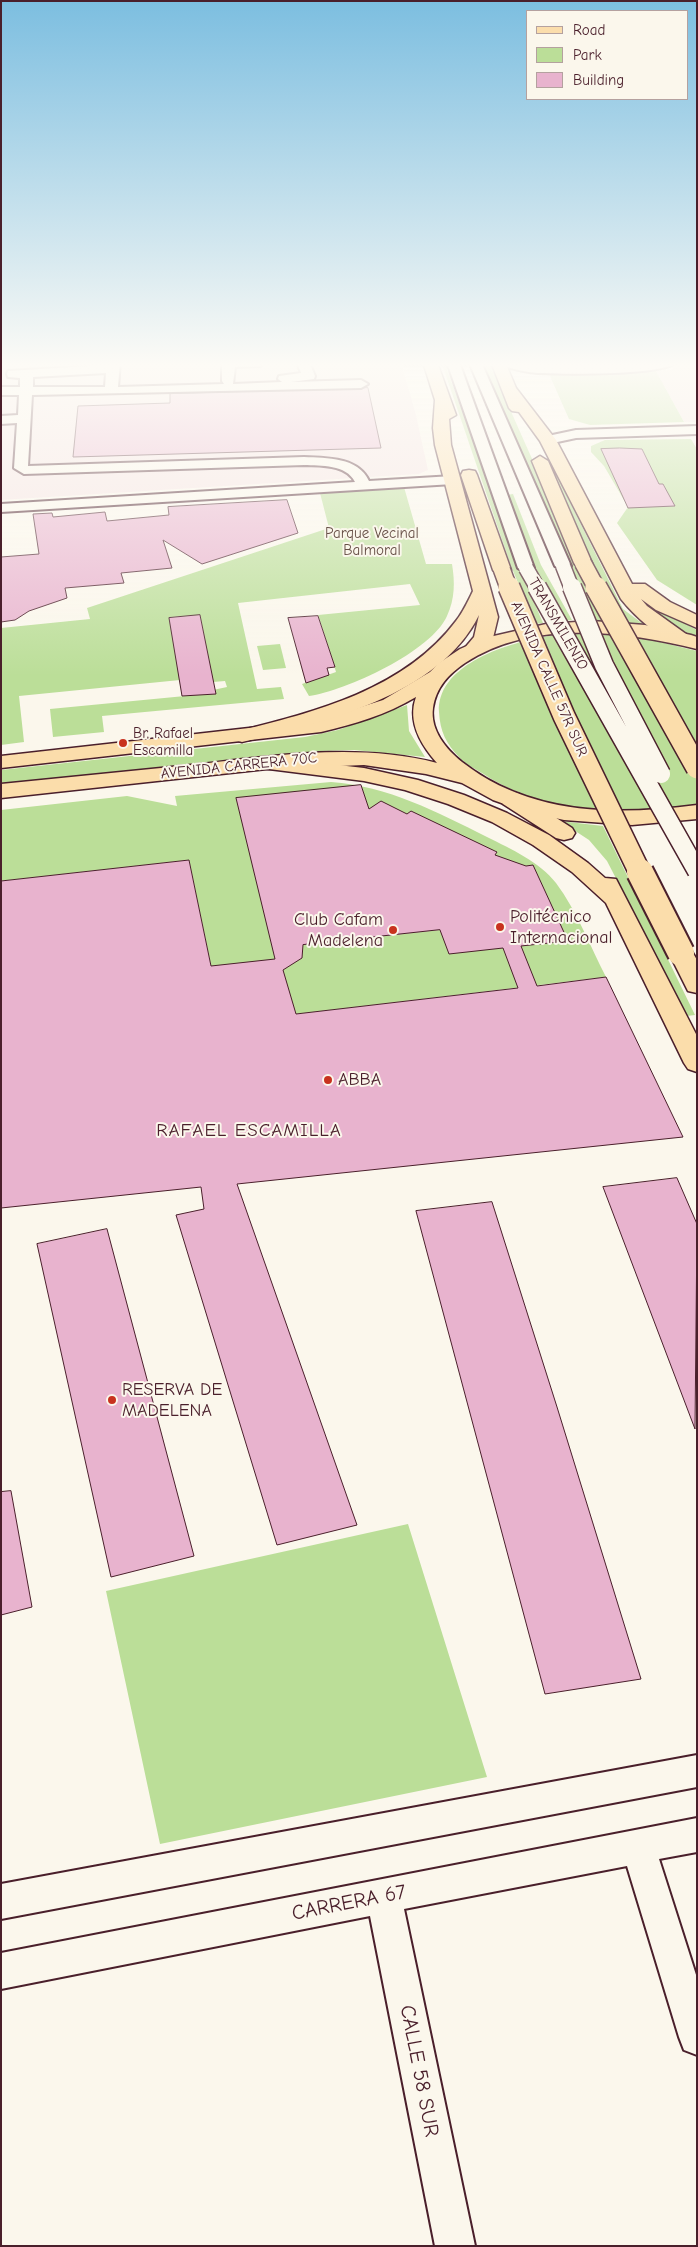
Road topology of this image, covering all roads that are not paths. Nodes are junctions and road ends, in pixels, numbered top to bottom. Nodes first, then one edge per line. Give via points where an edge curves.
1 (21, 467) edge
2 (122, 467) edge
3 (347, 467) edge
4 (449, 467) edge
5 (466, 467) edge
6 (489, 467) edge
7 (520, 467) edge
8 (543, 467) edge
9 (561, 467) edge
10 (453, 480) junction
11 (364, 485) junction
12 (1, 508) edge
13 (614, 566) junction
14 (483, 589) junction
15 (697, 622) edge
16 (688, 641) edge
17 (473, 650) junction
18 (436, 677) junction
19 (242, 736) junction
20 (1, 762) edge
21 (268, 763) junction
22 (697, 768) edge
23 (475, 782) junction
24 (1, 791) edge
25 (511, 799) junction
26 (697, 812) edge
27 (697, 842) edge
28 (697, 870) edge
29 (616, 900) junction
30 (697, 985) edge
31 (697, 1063) edge
32 (697, 1771) edge
33 (697, 1834) edge
34 (638, 1847) junction
35 (384, 1896) junction
36 (1, 1902) edge
37 (1, 1970) edge
38 (697, 2037) edge
39 (455, 2246) edge

1 - 2 street via 24,470
3 - 11 street via 362,477
4 - 10 main road
5 - 30 main road, AVENIDA CALLE 57R SUR, bridge via 531,646 620,834
6 - 28 street, TRANSMILENIO, bridge via 526,568
7 - 27 street, TRANSMILENIO, bridge via 604,665
8 - 22 main road, bridge via 584,563
9 - 13 main road
10 - 11 street
10 - 14 main road
11 - 12 street
13 - 15 main road via 644,593
13 - 16 main road via 628,595 640,610
14 - 17 main road via 488,626
14 - 19 main road via 464,628 424,665 396,683 327,714
16 - 17 main road via 636,630 591,627 508,637
17 - 18 main road, AVENIDA CARRERA 70C
18 - 19 main road, AVENIDA CARRERA 70C via 398,701 348,720
18 - 23 main road via 423,706 423,722 439,753
19 - 20 main road, AVENIDA CARRERA 70C
21 - 23 main road, AVENIDA CARRERA 70C via 362,757 424,766
21 - 24 main road, AVENIDA CARRERA 70C
21 - 29 main road via 332,768 378,776 479,808 555,848 598,881
23 - 25 main road
25 - 26 main road via 584,816 623,819 662,818
25 - 29 main road via 581,848 604,876
29 - 31 main road
32 - 36 street
33 - 34 street, CARRERA 67
34 - 35 street, CARRERA 67
34 - 38 street
35 - 37 street, CARRERA 67
35 - 39 street, CALLE 58 SUR

